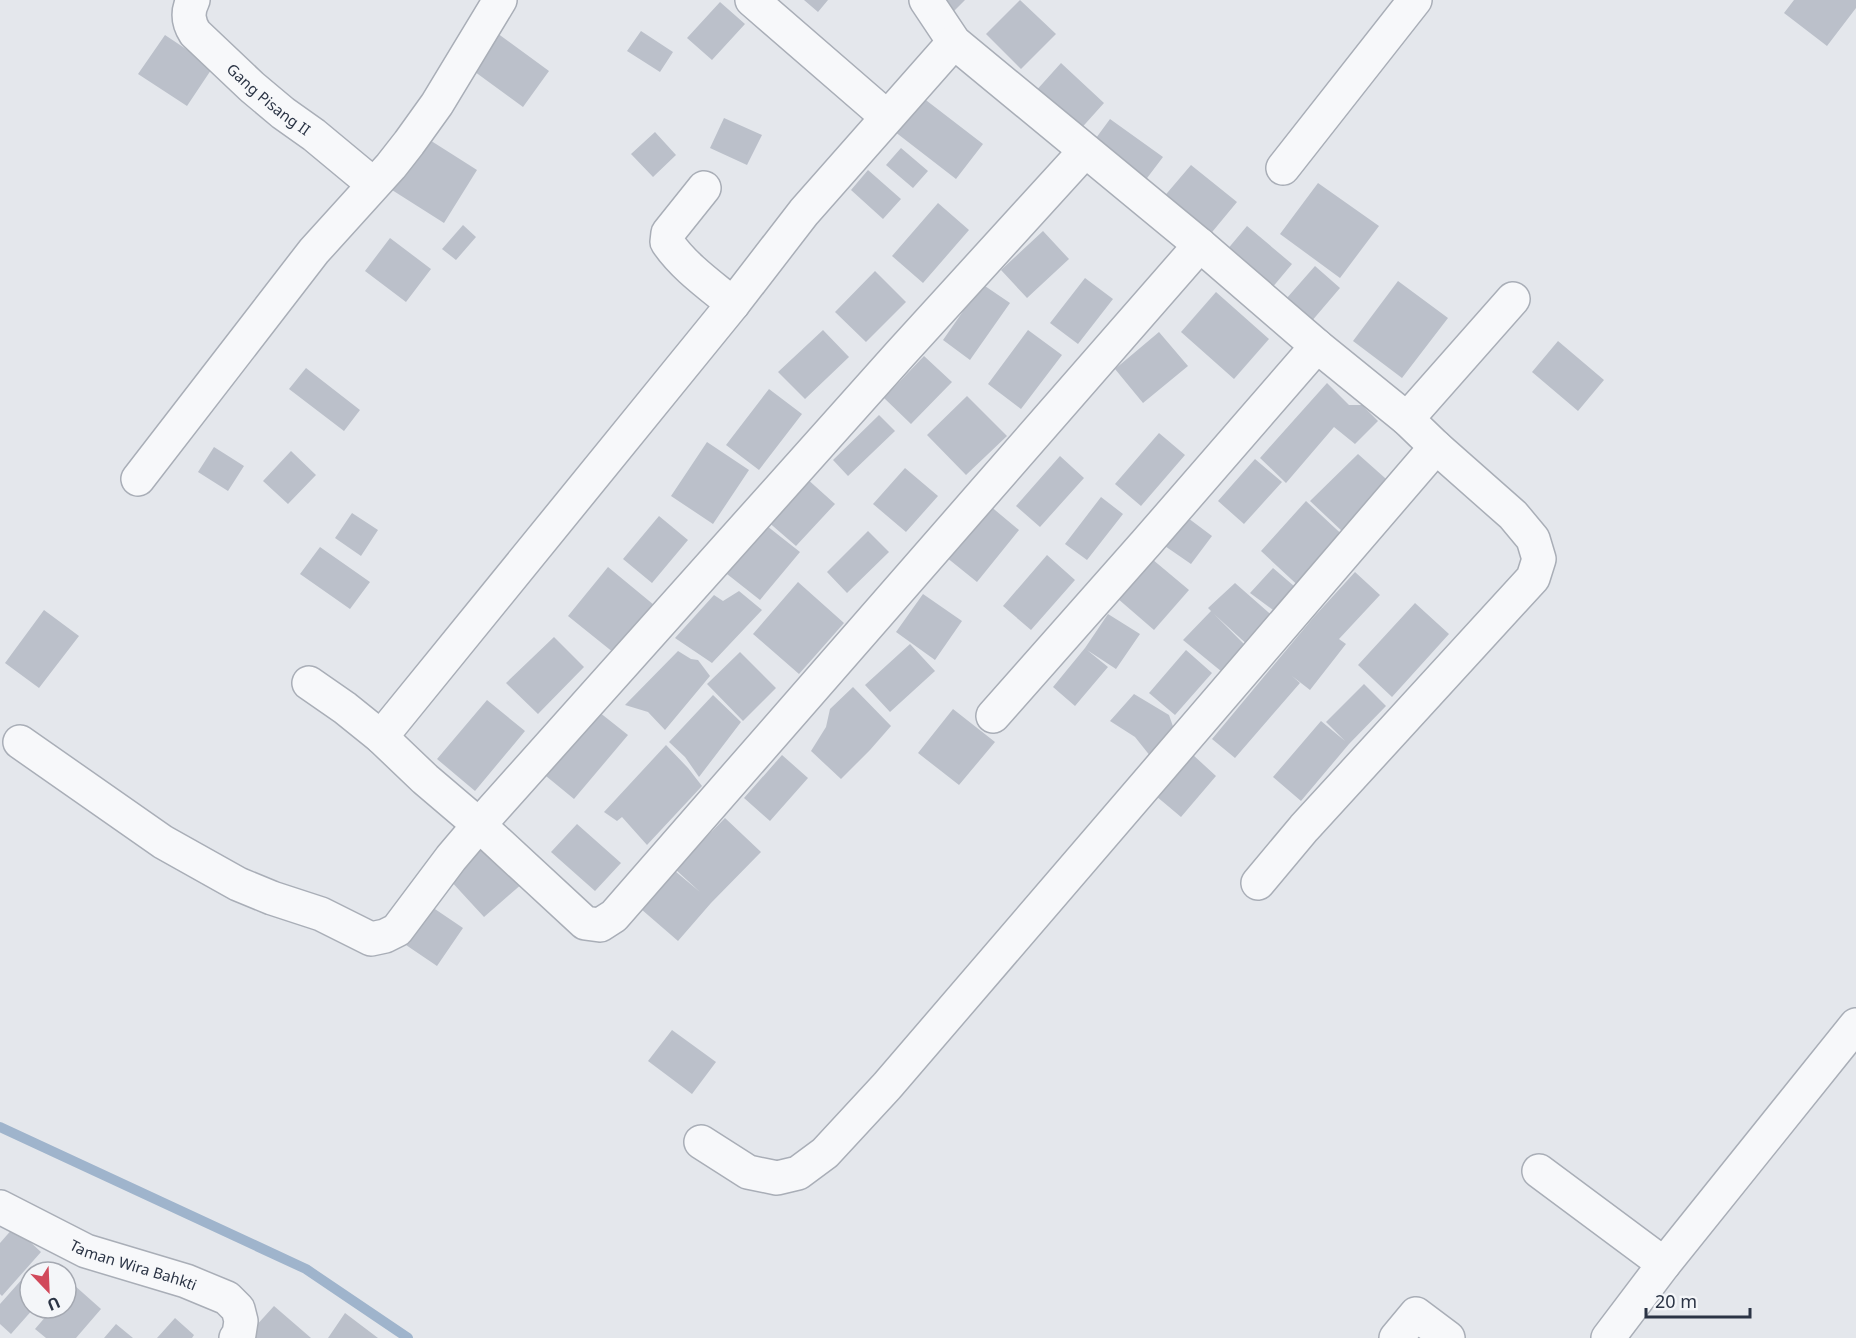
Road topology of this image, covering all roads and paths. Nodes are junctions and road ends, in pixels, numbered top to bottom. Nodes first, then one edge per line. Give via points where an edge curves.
1 (193, 0) edge
2 (500, 0) edge
3 (752, 0) edge
4 (926, 0) edge
5 (1415, 0) edge
6 (954, 42) junction
7 (887, 117) junction
8 (1085, 151) junction
9 (1283, 168) dead end
10 (373, 184) junction
11 (704, 188) dead end
12 (1200, 246) junction
13 (1513, 299) dead end
14 (733, 304) junction
15 (1317, 346) junction
16 (1407, 419) junction
17 (1436, 447) junction
18 (138, 479) dead end
19 (309, 683) dead end
20 (993, 716) dead end
21 (381, 737) junction
22 (20, 741) dead end
23 (479, 825) junction
24 (1258, 883) dead end
25 (1856, 1025) edge
26 (701, 1142) dead end
27 (1539, 1171) dead end
28 (0, 1207) edge
29 (1664, 1264) junction
30 (236, 1338) edge
31 (1396, 1338) edge
32 (1448, 1338) edge
33 (1608, 1338) edge

1 - 10 street, Gang Pisang II via 189,15 195,33 260,94
2 - 10 street via 437,104
3 - 7 street
4 - 6 street
5 - 9 street
6 - 7 street
6 - 8 street
7 - 14 street via 804,212
8 - 12 street
8 - 23 street
10 - 18 street via 314,251
11 - 14 street via 668,233 667,242 698,276
12 - 15 street
12 - 23 street via 614,916 600,925 585,923
13 - 16 street
14 - 21 street
15 - 16 street
15 - 20 street
16 - 17 street
17 - 24 street via 1513,515 1533,539 1539,558 1533,579
17 - 26 street via 825,1153 798,1173 777,1178 748,1172
19 - 21 street
21 - 23 street
22 - 23 street via 203,865 238,884 321,914 371,939 397,930
25 - 29 street
27 - 29 street
28 - 30 street, Taman Wira Bahkti via 86,1251 186,1281 227,1298 238,1309 241,1321
29 - 33 street
31 - 32 street via 1416,1314

